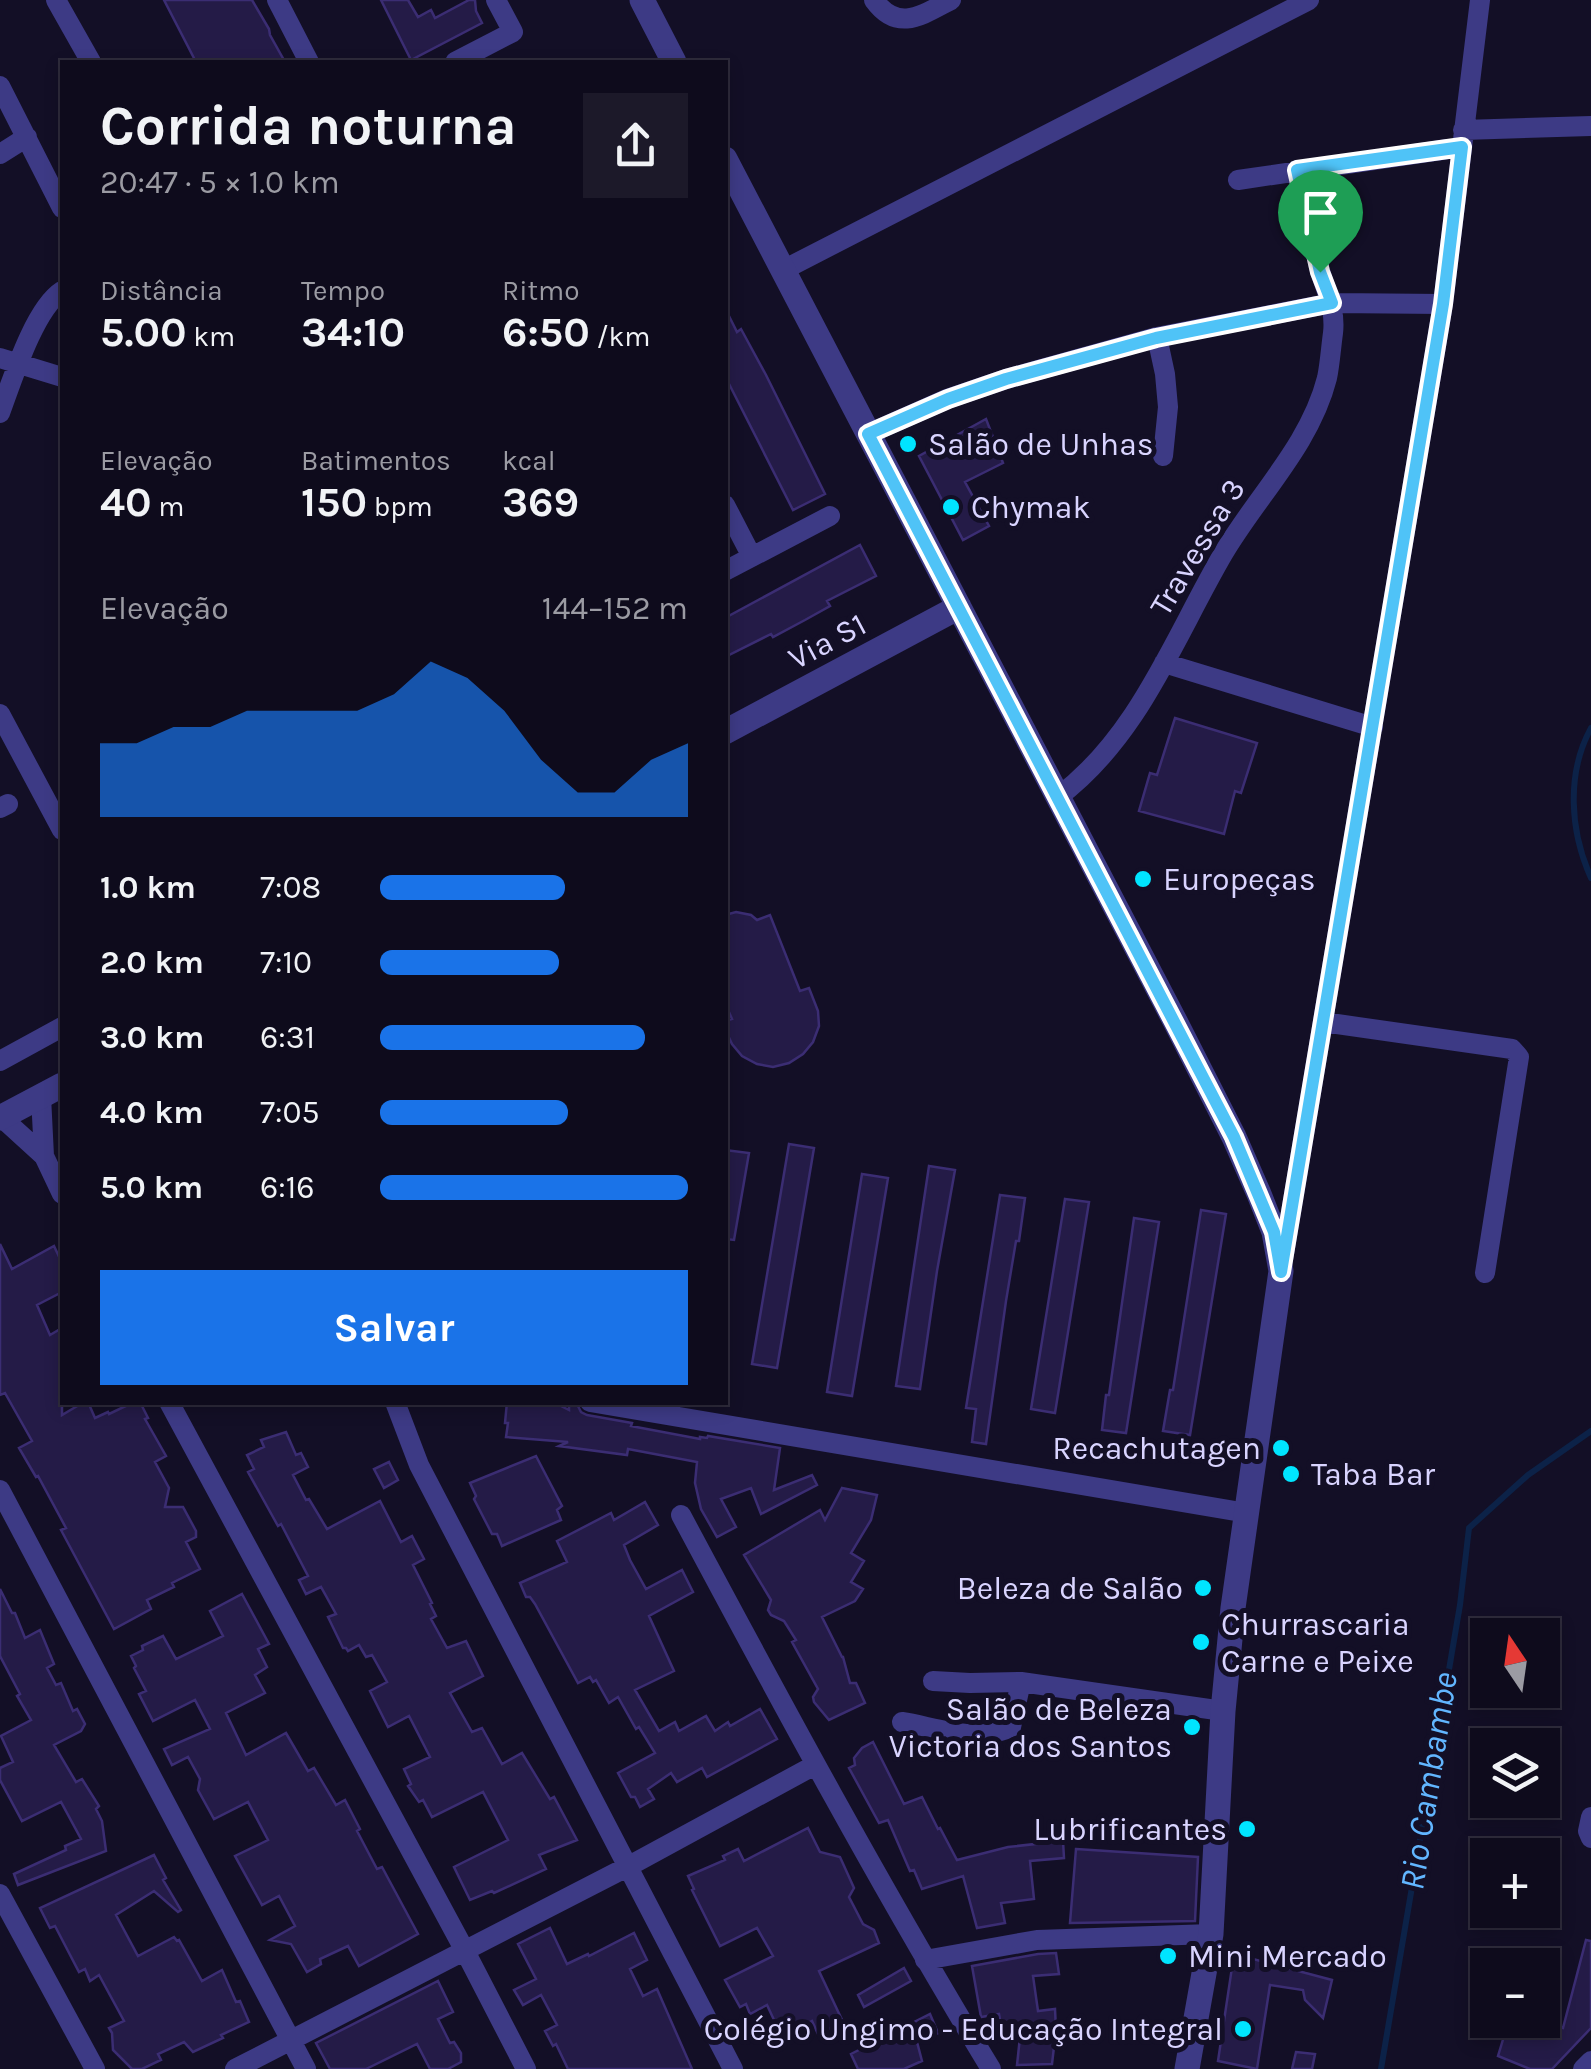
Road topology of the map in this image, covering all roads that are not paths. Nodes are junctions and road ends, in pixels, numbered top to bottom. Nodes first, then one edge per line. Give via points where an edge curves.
1 (56, 0) edge
2 (276, 0) edge
3 (496, 0) edge
4 (642, 0) edge
5 (874, 0) edge
6 (951, 0) edge
7 (1309, 0) edge
8 (1480, 0) edge
9 (482, 56) edge
10 (89, 60) edge
11 (308, 60) edge
12 (673, 60) edge
13 (0, 86) edge
14 (1591, 126) edge
15 (26, 138) junction
16 (1462, 139) junction
17 (0, 154) edge
18 (728, 166) edge
19 (1297, 170) junction
20 (1238, 180) dead end
21 (60, 204) edge
22 (783, 270) junction
23 (60, 293) edge
24 (1332, 303) junction
25 (1443, 304) junction
26 (1156, 338) junction
27 (9, 362) edge
28 (60, 376) edge
29 (0, 413) edge
30 (868, 434) junction
31 (1163, 456) dead end
32 (728, 511) edge
33 (830, 516) dead end
34 (752, 557) junction
35 (728, 569) edge
36 (959, 607) junction
37 (1164, 663) junction
38 (0, 714) edge
39 (1373, 727) junction
40 (728, 730) edge
41 (1058, 796) junction
42 (60, 826) edge
43 (1323, 1022) junction
44 (60, 1027) edge
45 (0, 1061) edge
46 (52, 1091) edge
47 (0, 1118) edge
48 (44, 1156) junction
49 (60, 1190) edge
50 (1281, 1272) junction
51 (1485, 1274) dead end
52 (171, 1405) edge
53 (396, 1405) edge
54 (608, 1405) edge
55 (0, 1490) edge
56 (1248, 1513) junction
57 (681, 1516) dead end
58 (933, 1681) dead end
59 (1021, 1682) junction
60 (1222, 1711) junction
61 (902, 1722) dead end
62 (815, 1765) junction
63 (1591, 1817) edge
64 (1591, 1838) edge
65 (629, 1866) junction
66 (0, 1894) edge
67 (1211, 1934) junction
68 (464, 1951) junction
69 (924, 1960) junction
70 (291, 2038) junction
71 (1591, 2062) edge
72 (95, 2069) edge
73 (234, 2069) edge
74 (306, 2069) edge
75 (526, 2069) edge
76 (733, 2069) edge
77 (991, 2069) edge
78 (1187, 2069) edge
79 (1583, 2069) edge

1 - 10 street
2 - 11 street
3 - 9 street via 513,32
4 - 12 street
5 - 6 street via 893,18 918,16
7 - 22 street
8 - 16 street
13 - 15 street
14 - 16 street
15 - 17 street
15 - 21 street
16 - 19 street
16 - 25 street
18 - 22 street
19 - 20 street
19 - 24 street
22 - 30 street
23 - 27 street
24 - 25 street
24 - 26 street
24 - 37 street, Travessa 3 via 1327,379 1305,431 1239,526
25 - 39 street
26 - 30 street via 1006,379
26 - 31 street via 1168,407
27 - 28 street
27 - 29 street
30 - 36 street
32 - 34 street
33 - 34 street
34 - 35 street
36 - 40 street, Via S1
36 - 41 street
37 - 39 street
37 - 41 street, Travessa 3 via 1102,758
38 - 42 street
39 - 43 street
41 - 50 street via 1234,1137 1274,1232
43 - 50 street
43 - 51 street via 1519,1056
44 - 45 street
46 - 47 street
46 - 48 street
47 - 48 street
48 - 49 street
50 - 56 street
52 - 68 street
53 - 65 street via 419,1465
54 - 56 street
55 - 70 street
56 - 60 street
57 - 62 street
58 - 59 street
59 - 60 street
59 - 61 street via 1011,1727 1004,1731 980,1735
60 - 67 street
62 - 65 street
62 - 69 street
63 - 64 street
65 - 68 street
65 - 76 street
66 - 72 street
67 - 69 street via 1037,1940
67 - 78 street
68 - 70 street
68 - 75 street
69 - 77 street
70 - 73 street
70 - 74 street
71 - 79 street

